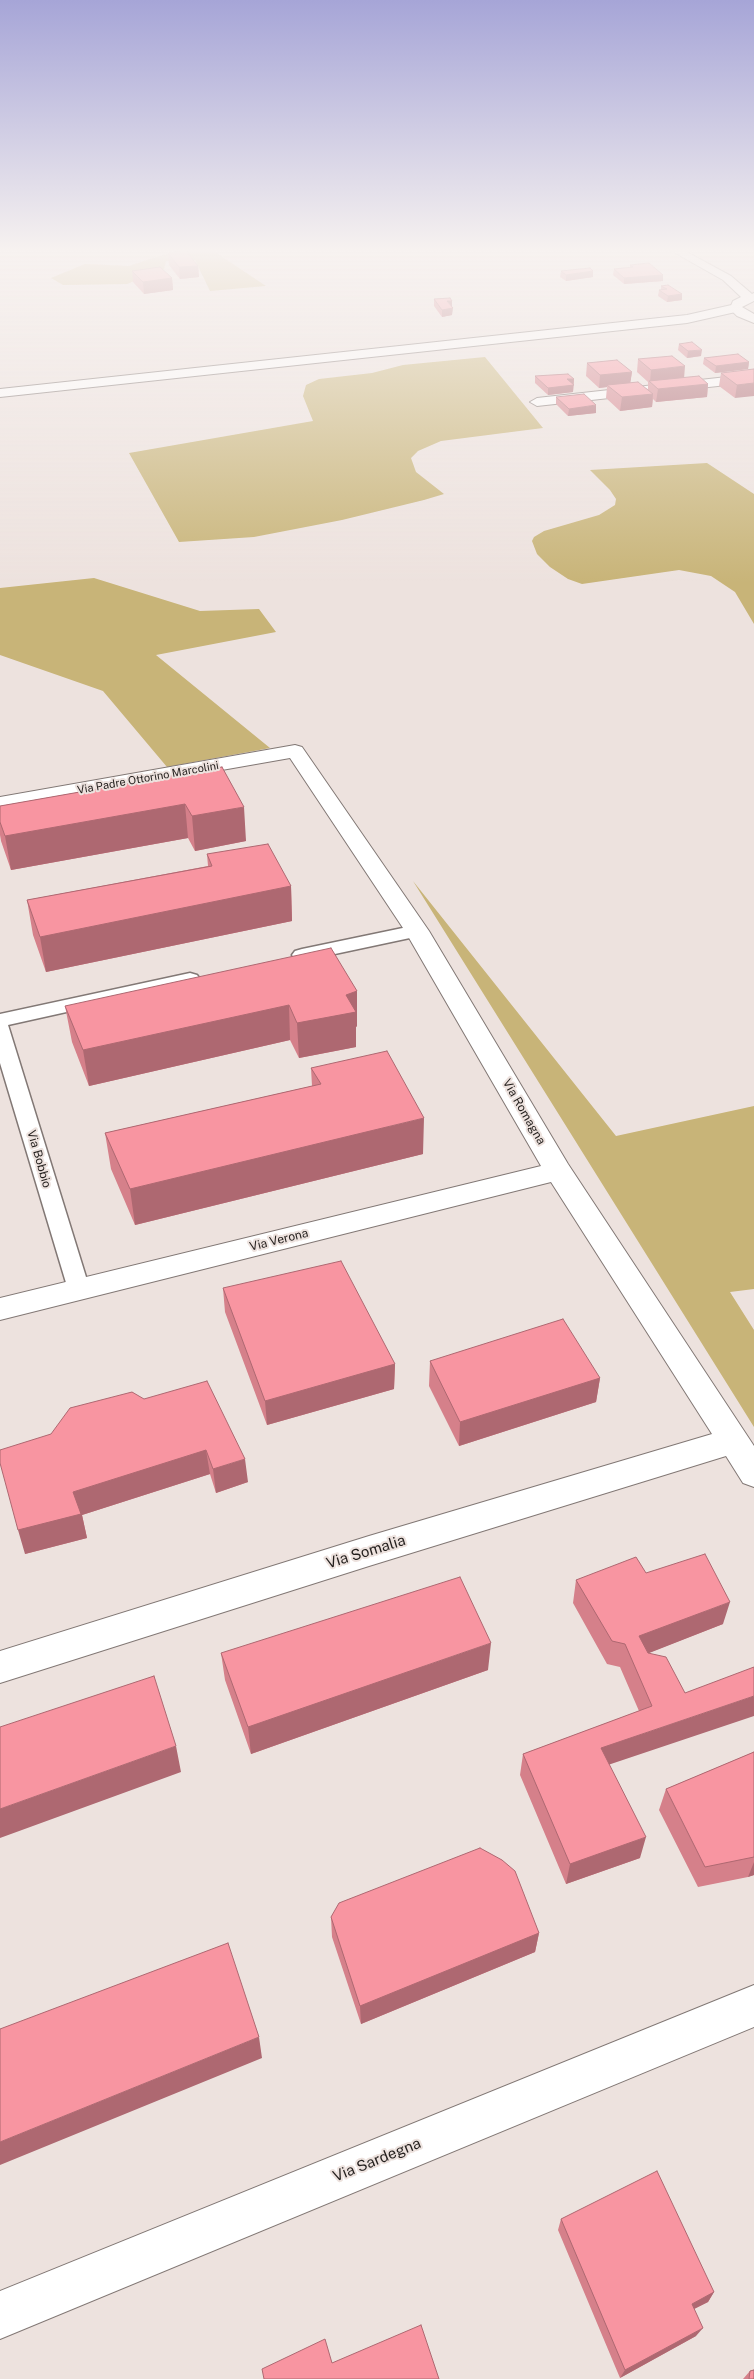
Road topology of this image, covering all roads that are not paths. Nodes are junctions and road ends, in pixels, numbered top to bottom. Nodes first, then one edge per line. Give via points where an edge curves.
1 (297, 361) edge
2 (754, 378) edge
3 (0, 393) edge
4 (537, 402) dead end
5 (295, 751) joint
6 (0, 803) edge
7 (417, 931) junction
8 (281, 960) edge
9 (204, 976) edge
10 (0, 1020) edge
11 (0, 1028) edge
12 (558, 1171) junction
13 (78, 1290) junction
14 (0, 1309) edge
15 (733, 1441) junction
16 (754, 1473) edge
17 (0, 1667) edge
18 (754, 2006) edge
19 (0, 2315) edge

1 - 3 street
2 - 4 street
5 - 6 street, Via Padre Ottorino Marcolini
5 - 7 street, Via Romagna
7 - 8 street
7 - 12 street, Via Romagna
9 - 10 street
11 - 13 street, Via Bobbio
12 - 13 street, Via Verona
12 - 15 street, Via Romagna
13 - 14 street, Via Verona
15 - 16 street, Via Romagna
15 - 17 street, Via Somalia via 369,1550
18 - 19 street, Via Sardegna

